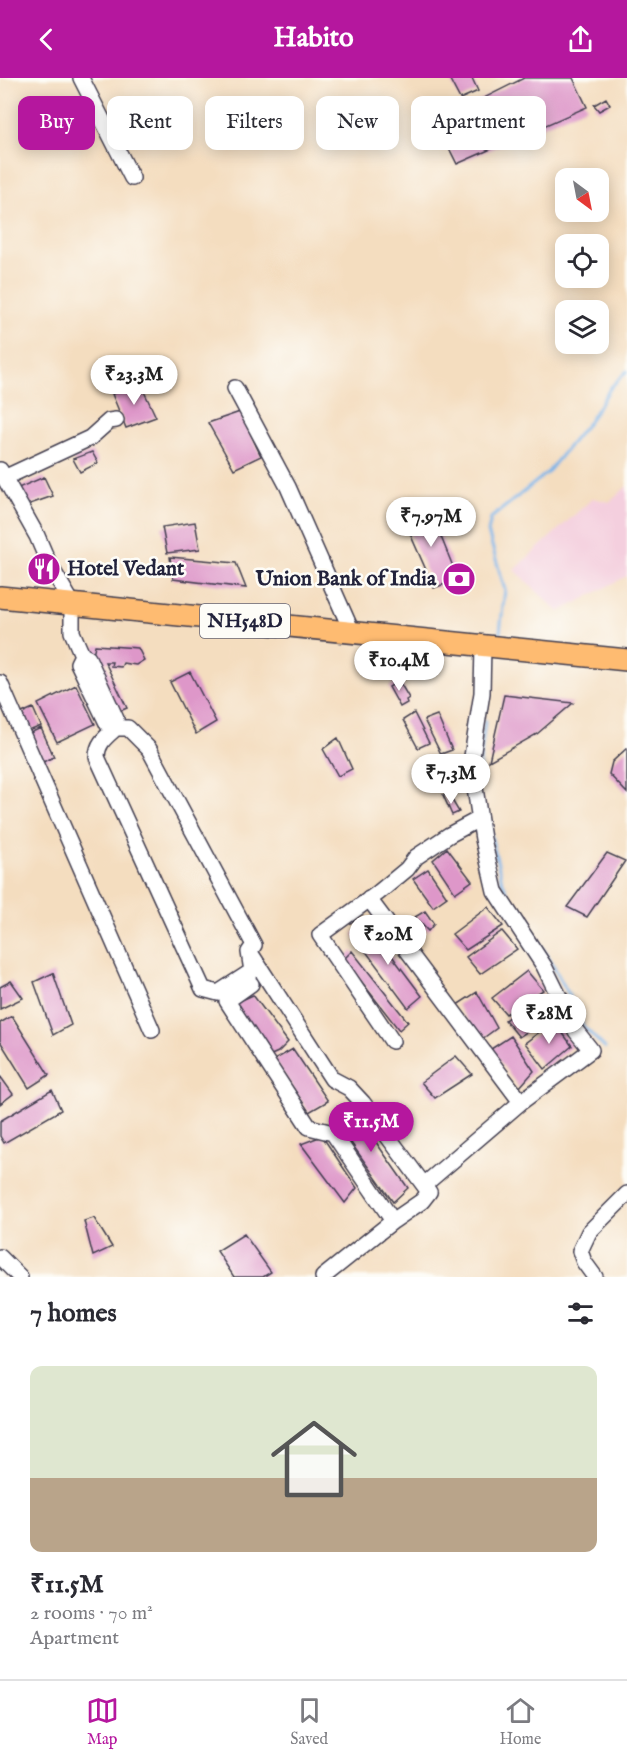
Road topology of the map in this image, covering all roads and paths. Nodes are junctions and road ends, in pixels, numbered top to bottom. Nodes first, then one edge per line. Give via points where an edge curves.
1 (81, 78) edge
2 (132, 178) dead end
3 (235, 388) dead end
4 (116, 420) dead end
5 (2, 474) edge
6 (0, 597) edge
7 (72, 603) junction
8 (352, 632) junction
9 (493, 646) junction
10 (627, 660) edge
11 (0, 683) edge
12 (116, 728) junction
13 (479, 819) junction
14 (369, 899) junction
15 (249, 952) junction
16 (251, 984) dead end
17 (152, 1030) dead end
18 (392, 1041) dead end
19 (521, 1102) junction
20 (424, 1185) junction
21 (627, 1194) edge
22 (393, 1221) junction
23 (0, 1257) edge
24 (20, 1277) edge
25 (323, 1277) edge
26 (595, 1277) edge

1 - 2 street
3 - 8 street via 288,487
4 - 5 street via 109,421 90,438
5 - 7 street
6 - 7 highway, NH548D
7 - 8 highway, NH548D
7 - 12 street via 72,632 116,719
8 - 9 highway, NH548D
9 - 10 highway, NH548D
9 - 13 street via 471,763
11 - 17 street
12 - 15 street via 128,728 149,750 254,945
12 - 15 street via 102,740 97,757 203,989 218,993 252,971
13 - 14 street via 416,857
13 - 19 street via 495,891 544,966 576,1030 591,1050
14 - 18 street via 320,935
14 - 19 street
15 - 20 street via 332,1079 349,1088 363,1103
16 - 22 street via 227,1001 309,1127 333,1133
19 - 20 street
20 - 22 street via 429,1192 422,1201
21 - 26 street via 589,1232 580,1251
22 - 25 street
23 - 24 street

